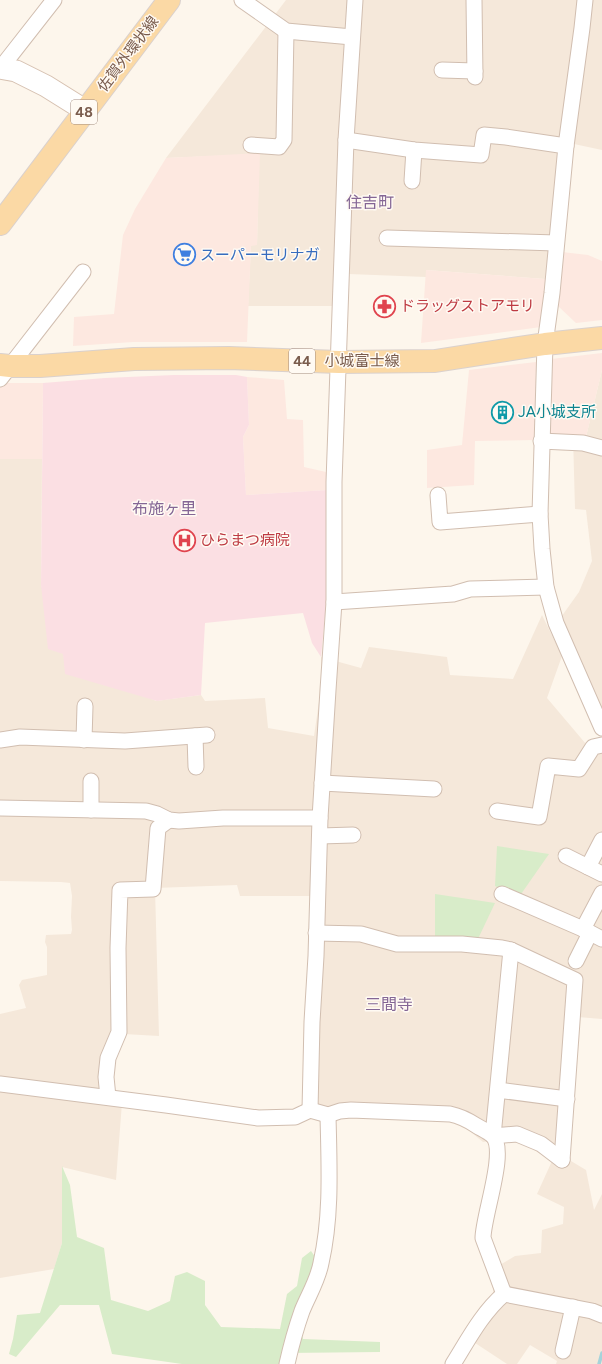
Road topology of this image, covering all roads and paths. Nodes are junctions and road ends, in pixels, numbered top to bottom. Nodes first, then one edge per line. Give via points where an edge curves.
1 (54, 0) edge
2 (169, 0) edge
3 (242, 0) edge
4 (355, 0) edge
5 (474, 0) edge
6 (585, 0) edge
7 (286, 31) junction
8 (352, 37) junction
9 (0, 68) edge
10 (442, 70) dead end
11 (86, 111) junction
12 (346, 140) junction
13 (251, 145) dead end
14 (566, 146) junction
15 (414, 150) junction
16 (412, 181) dead end
17 (0, 224) edge
18 (387, 238) dead end
19 (556, 243) junction
20 (83, 272) dead end
21 (602, 338) edge
22 (545, 344) junction
23 (339, 362) junction
24 (3, 370) edge
25 (541, 441) junction
26 (602, 448) edge
27 (438, 495) dead end
28 (540, 514) junction
29 (546, 587) junction
30 (334, 602) junction
31 (85, 706) dead end
32 (602, 728) edge
33 (0, 740) edge
34 (84, 740) junction
35 (602, 746) edge
36 (196, 767) dead end
37 (91, 781) dead end
38 (322, 783) junction
39 (434, 789) dead end
40 (0, 808) edge
41 (91, 810) junction
42 (497, 811) dead end
43 (320, 818) junction
44 (169, 820) junction
45 (353, 835) dead end
46 (320, 836) junction
47 (602, 840) edge
48 (566, 856) dead end
49 (588, 867) junction
50 (602, 874) edge
51 (602, 893) edge
52 (502, 894) dead end
53 (316, 933) junction
54 (592, 933) edge
55 (511, 950) junction
56 (576, 961) dead end
57 (0, 1084) edge
58 (498, 1090) junction
59 (108, 1097) junction
60 (566, 1099) junction
61 (310, 1110) junction
62 (328, 1115) junction
63 (493, 1136) junction
64 (504, 1294) junction
65 (573, 1307) junction
66 (602, 1315) edge
67 (563, 1351) dead end
68 (287, 1364) edge
69 (453, 1364) edge

1 - 9 street
2 - 11 main road, 佐賀外環状線 / 48
3 - 7 street
4 - 8 street
5 - 10 street via 475,74
6 - 14 street
7 - 8 street
7 - 13 street via 284,140 278,146
8 - 12 street
9 - 11 street via 16,71
11 - 17 main road, 佐賀外環状線 / 48
12 - 15 street
12 - 23 street
14 - 15 street via 484,135 481,155
14 - 19 street
15 - 16 street
18 - 19 street
19 - 22 street
20 - 24 street
21 - 22 main road, 小城富士線 / 44
22 - 23 main road, 小城富士線 / 44 via 435,361
22 - 25 street
23 - 24 main road, 小城富士線 / 44 via 229,358 134,359
23 - 30 street via 334,482
25 - 26 street via 583,443
25 - 28 street
27 - 28 street via 440,522
28 - 29 street
29 - 30 street via 470,589 454,594
29 - 32 street via 556,623
30 - 38 street
31 - 34 street
33 - 34 street via 20,737
34 - 36 street via 126,741 201,735
35 - 42 street via 593,747 579,768 548,766 539,817
37 - 41 street
38 - 39 street
38 - 43 street
40 - 41 street
41 - 44 street via 146,811
43 - 44 street
43 - 46 street
44 - 59 street via 158,828 153,889 120,890 119,1032 108,1058
45 - 46 street
46 - 53 street
47 - 49 street
48 - 49 street
49 - 50 street
51 - 54 street
52 - 54 street
53 - 55 street via 361,934 397,944 462,944
53 - 61 street
54 - 56 street
55 - 58 street
55 - 60 street via 575,980
57 - 59 street
58 - 60 street
58 - 63 street
59 - 61 street via 258,1118 295,1117
60 - 63 street via 562,1160 541,1144 517,1134
61 - 62 street
62 - 63 street via 351,1110 450,1114 459,1116
62 - 68 street via 326,1240 321,1266 302,1313
63 - 64 street via 498,1154 483,1238
64 - 65 street
64 - 69 street via 496,1300 481,1320
65 - 66 street
65 - 67 street

